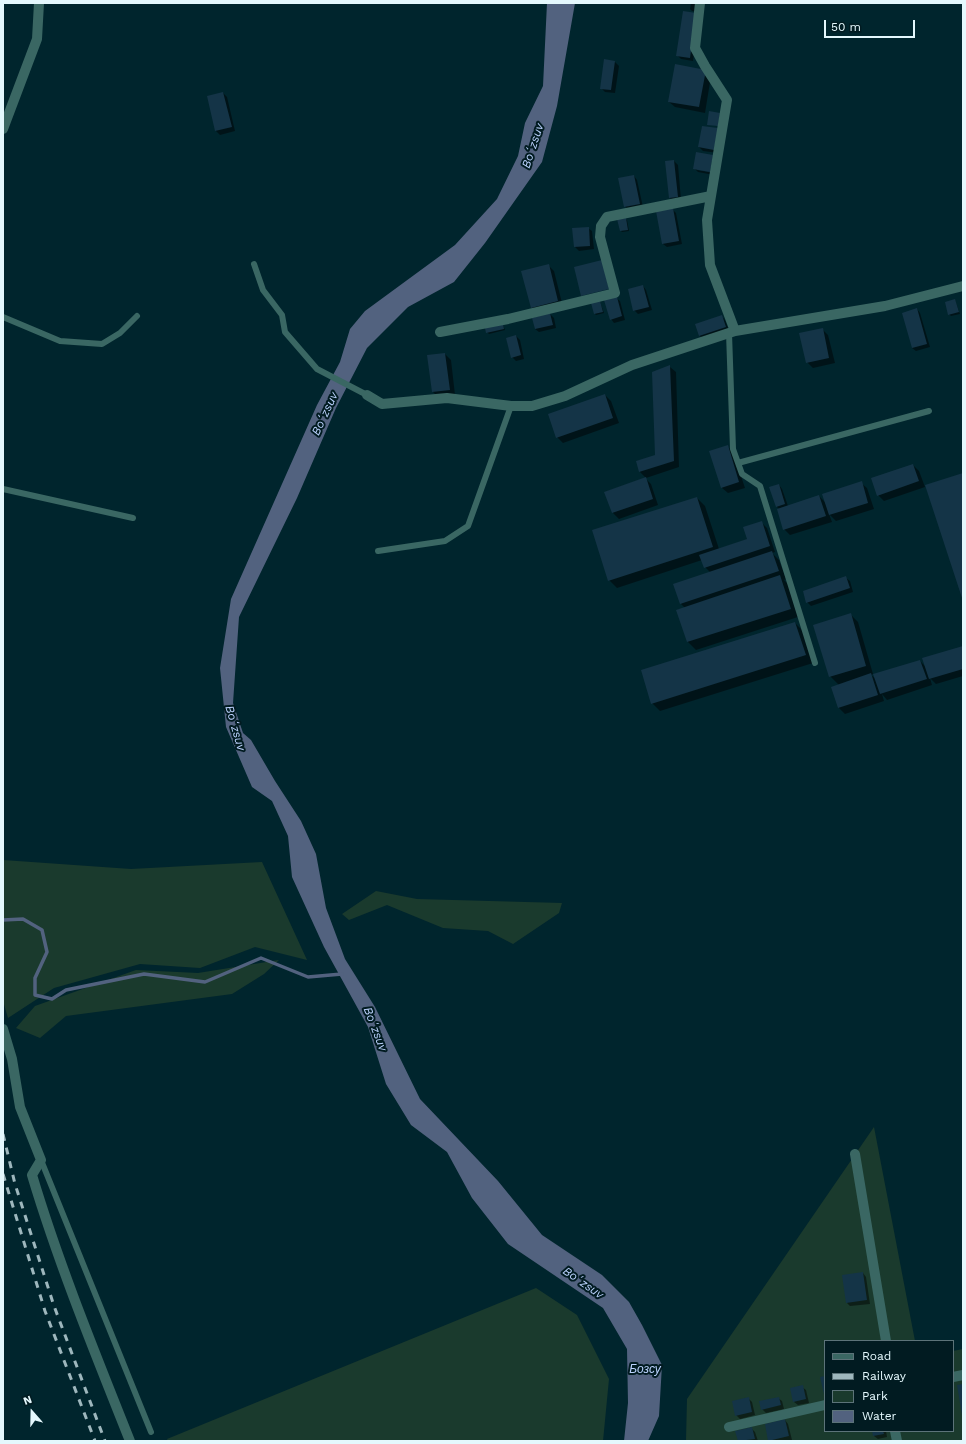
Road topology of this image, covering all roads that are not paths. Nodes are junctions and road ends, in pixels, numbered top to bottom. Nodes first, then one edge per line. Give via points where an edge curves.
1 (39, 3) edge
2 (700, 3) edge
3 (3, 129) edge
4 (711, 196) junction
5 (254, 264) dead end
6 (963, 286) edge
7 (137, 316) dead end
8 (3, 317) edge
9 (440, 332) dead end
10 (732, 332) junction
11 (367, 395) joint
12 (511, 406) junction
13 (929, 411) dead end
14 (738, 463) junction
15 (3, 489) edge
16 (133, 518) dead end
17 (378, 551) dead end
18 (815, 663) dead end
19 (3, 1029) edge
20 (855, 1154) dead end
21 (41, 1160) junction
22 (886, 1340) edge
23 (824, 1405) edge
24 (729, 1427) dead end
25 (151, 1432) dead end
26 (130, 1441) edge

1 - 3 street via 37,39
2 - 4 street via 695,48 727,100
4 - 9 street via 607,217 601,226 600,236 615,293 508,319
4 - 10 street via 707,220 710,265
5 - 11 lane via 263,290 282,315 285,332 317,369
6 - 10 street via 885,306
7 - 8 lane via 120,333 102,344 60,341
10 - 12 street via 632,364 565,396 532,406
10 - 14 lane via 733,449
11 - 12 street via 382,404 447,398
12 - 17 lane via 468,526 445,541
13 - 14 lane
14 - 18 lane via 742,474 760,486
15 - 16 lane
19 - 21 street via 12,1059 20,1107
20 - 22 street
21 - 25 lane
21 - 26 street via 32,1174 41,1207 66,1280
23 - 24 street

